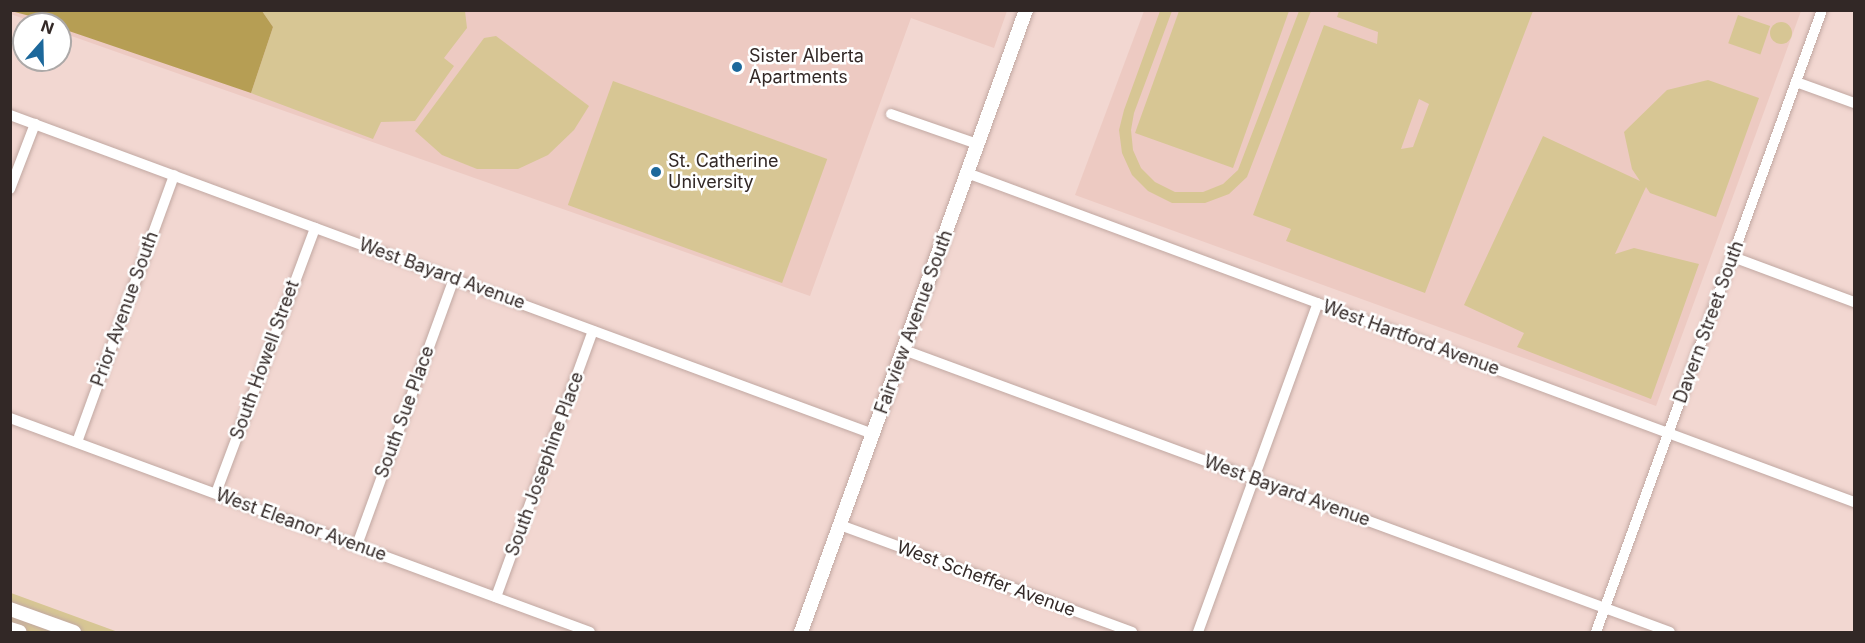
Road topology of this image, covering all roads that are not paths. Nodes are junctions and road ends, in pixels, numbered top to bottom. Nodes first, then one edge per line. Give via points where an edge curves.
1 (1026, 10) edge
2 (1822, 10) edge
3 (1796, 82) junction
4 (1854, 103) edge
5 (891, 114) dead end
6 (10, 115) edge
7 (34, 124) junction
8 (977, 144) junction
9 (968, 172) junction
10 (174, 175) junction
11 (10, 189) edge
12 (315, 228) junction
13 (1732, 257) junction
14 (454, 279) junction
15 (1854, 302) edge
16 (1318, 303) junction
17 (593, 331) junction
18 (904, 350) junction
19 (10, 418) edge
20 (873, 434) junction
21 (1668, 434) junction
22 (77, 442) junction
23 (1254, 479) junction
24 (216, 493) junction
25 (1854, 502) edge
26 (840, 525) junction
27 (357, 545) junction
28 (496, 597) junction
29 (1605, 608) junction
30 (10, 609) edge
31 (10, 629) edge
32 (20, 633) edge
33 (74, 633) edge
34 (590, 633) edge
35 (801, 633) edge
36 (1132, 633) edge
37 (1198, 633) edge
38 (1596, 633) edge
39 (1670, 633) edge

1 - 8 street, Fairview Avenue South
2 - 3 street, Davern Street South
3 - 4 street
3 - 13 street, Davern Street South
5 - 8 street
6 - 7 street, West Bayard Avenue
7 - 10 street, West Bayard Avenue
7 - 11 street
8 - 9 street, Fairview Avenue South
9 - 16 street, West Hartford Avenue
9 - 18 street, Fairview Avenue South
10 - 12 street, West Bayard Avenue
10 - 22 street, Prior Avenue South
12 - 14 street, West Bayard Avenue
12 - 24 street, South Howell Street
13 - 15 street
13 - 21 street, Davern Street South
14 - 17 street, West Bayard Avenue
14 - 27 street, South Sue Place
16 - 21 street, West Hartford Avenue
16 - 23 street
17 - 20 street, West Bayard Avenue
17 - 28 street, South Josephine Place
18 - 20 street, Fairview Avenue South
18 - 23 street, West Bayard Avenue
19 - 22 street, West Eleanor Avenue
20 - 26 street, Fairview Avenue South
21 - 25 street, West Hartford Avenue
21 - 29 street, Davern Street South
22 - 24 street, West Eleanor Avenue
23 - 29 street, West Bayard Avenue
23 - 37 street
24 - 27 street, West Eleanor Avenue
26 - 35 street, Fairview Avenue South
26 - 36 street, West Scheffer Avenue
27 - 28 street, West Eleanor Avenue
28 - 34 street, West Eleanor Avenue
29 - 38 street, Davern Street South
29 - 39 street, West Bayard Avenue
30 - 33 street
31 - 32 street

